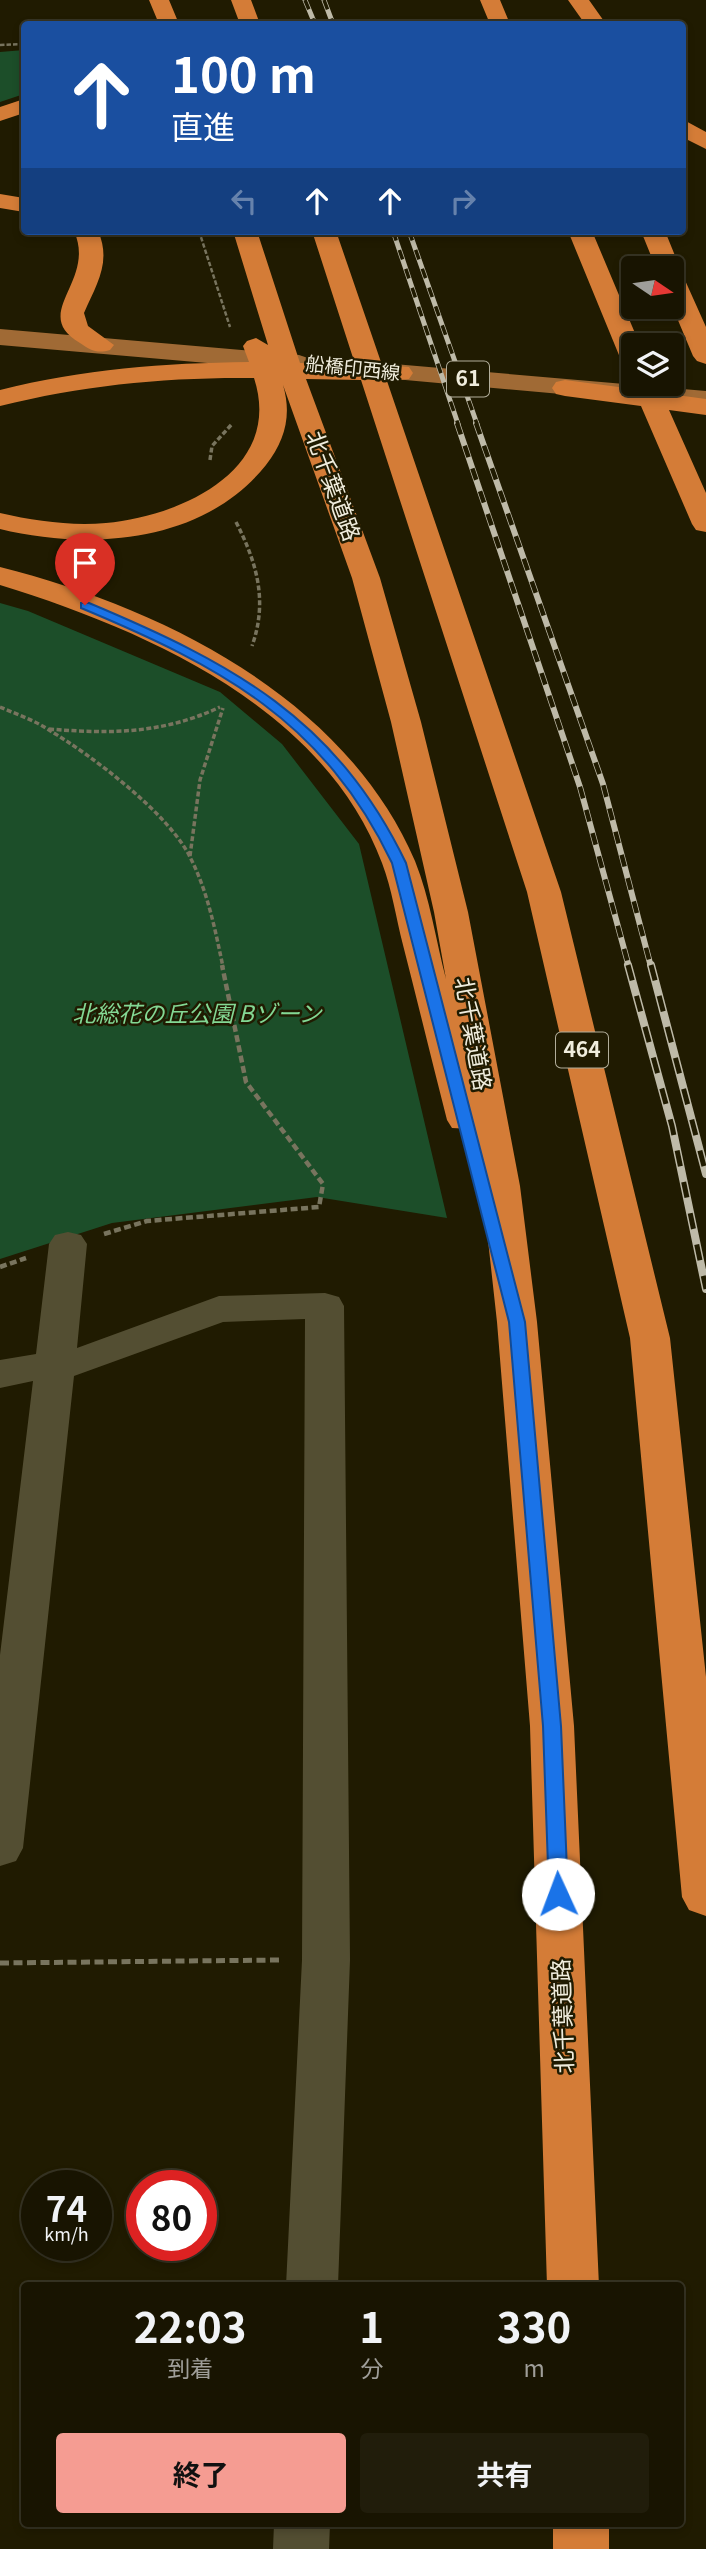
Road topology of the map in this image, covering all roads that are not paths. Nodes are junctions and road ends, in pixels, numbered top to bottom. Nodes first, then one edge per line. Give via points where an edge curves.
1 (159, 0) edge
2 (241, 0) edge
3 (490, 0) edge
4 (560, 0) edge
5 (578, 0) edge
6 (168, 21) edge
7 (249, 21) edge
8 (499, 21) edge
9 (569, 21) edge
10 (592, 21) edge
11 (21, 107) edge
12 (0, 114) edge
13 (686, 129) edge
14 (706, 142) edge
15 (0, 201) edge
16 (21, 204) edge
17 (88, 235) edge
18 (224, 235) edge
19 (246, 235) edge
20 (325, 235) edge
21 (582, 235) edge
22 (655, 235) edge
23 (663, 256) edge
24 (684, 306) edge
25 (623, 333) edge
26 (0, 337) edge
27 (101, 345) junction
28 (706, 356) edge
29 (400, 373) junction
30 (565, 388) junction
31 (650, 396) edge
32 (0, 398) edge
33 (706, 399) edge
34 (706, 407) edge
35 (0, 521) edge
36 (706, 524) edge
37 (6, 577) edge
38 (68, 1244) road end
39 (517, 1322) junction
40 (55, 1364) junction
41 (0, 1374) edge
42 (0, 1848) edge
43 (706, 1897) edge
44 (312, 2282) edge
45 (573, 2282) edge
46 (302, 2527) edge
47 (581, 2527) edge
48 (301, 2549) edge
49 (581, 2549) edge

1 - 6 highway
2 - 7 highway
3 - 8 highway
4 - 9 highway
5 - 10 highway
11 - 12 highway
13 - 14 highway
15 - 16 highway
17 - 27 highway via 95,251 93,270 71,313 76,330
18 - 35 highway via 275,409 266,445 252,468 225,495 177,518 83,532
19 - 39 highway, 北千葉道路 via 271,317 366,578 406,722 451,912 501,1186
20 - 43 highway, 464 via 544,892 650,1338
21 - 25 highway
22 - 23 highway
24 - 28 highway
26 - 27 main road, 船橋印西線 / 61
27 - 29 main road, 船橋印西線 / 61 via 232,346
29 - 30 main road, 船橋印西線 / 61
29 - 32 highway via 110,375 41,385
30 - 33 main road, 船橋印西線 / 61
30 - 34 highway
31 - 36 highway
37 - 39 highway via 118,618 214,667 284,711 356,787 399,863
38 - 40 street
39 - 45 highway, 北千葉道路 via 552,1726
40 - 41 street
40 - 42 street
40 - 44 street via 78,1362 219,1308 325,1306 326,1960
46 - 48 street
47 - 49 highway

